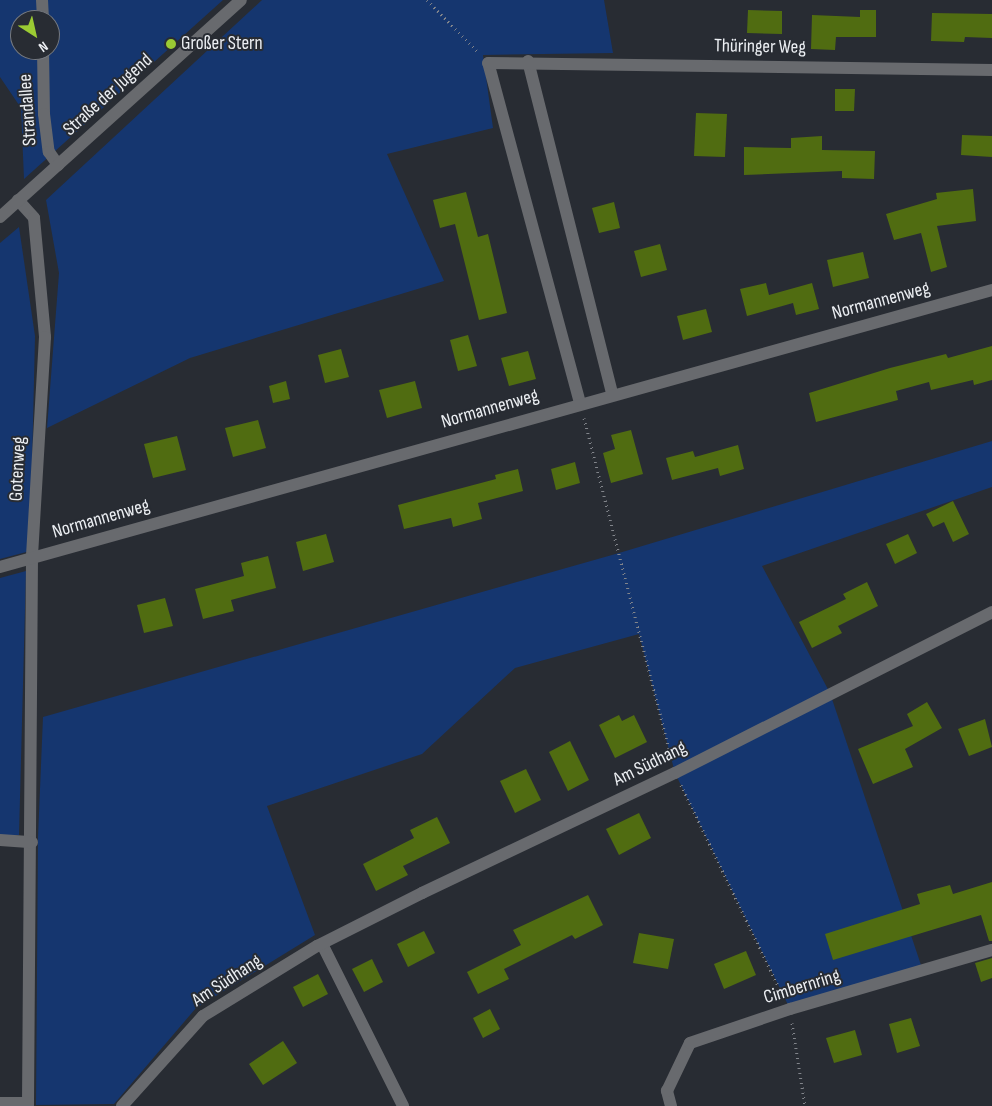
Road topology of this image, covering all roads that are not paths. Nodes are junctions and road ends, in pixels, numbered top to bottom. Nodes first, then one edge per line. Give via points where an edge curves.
1 (241, 0) edge
2 (43, 60) edge
3 (528, 62) junction
4 (992, 70) edge
5 (58, 165) junction
6 (18, 200) junction
7 (0, 217) edge
8 (992, 290) edge
9 (612, 394) junction
10 (580, 403) junction
11 (32, 558) junction
12 (0, 567) edge
13 (992, 612) edge
14 (0, 840) edge
15 (32, 842) junction
16 (322, 944) junction
17 (992, 950) edge
18 (0, 1103) edge
19 (28, 1105) edge
20 (122, 1106) edge
21 (403, 1106) edge
22 (671, 1106) edge

1 - 5 street, Straße der Jugend
2 - 5 street, Strandallee via 48,152
3 - 4 street, Thüringer Weg
3 - 9 street
3 - 10 street, Thüringer Weg via 488,63
5 - 6 street, Straße der Jugend
6 - 7 street, Straße der Jugend
6 - 11 street, Gotenweg via 34,218 46,337
8 - 9 street, Normannenweg
9 - 10 street, Normannenweg
10 - 11 street, Normannenweg
11 - 12 street, Normannenweg
11 - 15 street, Gotenweg
13 - 16 street, Am Südhang via 675,773
14 - 15 street
15 - 19 street, Gotenweg
16 - 20 street, Am Südhang via 203,1016
16 - 21 street
17 - 22 street, Cimbernring via 790,1009 690,1043 667,1092
18 - 19 street

